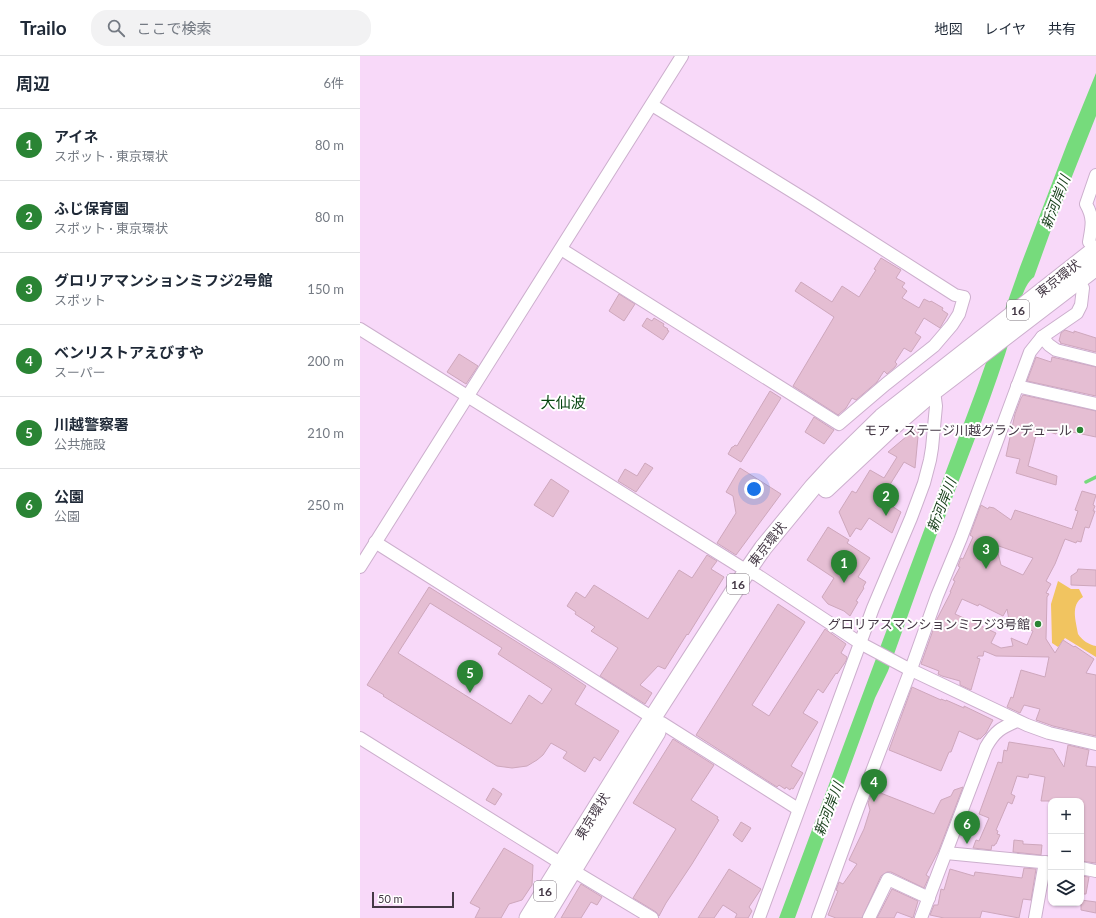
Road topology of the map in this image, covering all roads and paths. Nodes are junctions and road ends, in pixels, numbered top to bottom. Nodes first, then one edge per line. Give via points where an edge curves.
1 (682, 56) edge
2 (652, 105) junction
3 (1096, 175) edge
4 (1093, 245) edge
5 (561, 249) junction
6 (1096, 267) edge
7 (1083, 288) dead end
8 (360, 329) edge
9 (1042, 337) junction
10 (1096, 360) edge
11 (1017, 386) junction
12 (934, 391) junction
13 (468, 397) junction
14 (1096, 404) edge
15 (375, 542) junction
16 (360, 567) edge
17 (752, 573) junction
18 (863, 644) junction
19 (908, 668) junction
20 (658, 721) junction
21 (1017, 721) junction
22 (360, 738) edge
23 (1096, 744) edge
24 (798, 809) junction
25 (946, 853) junction
26 (1048, 862) edge
27 (568, 867) junction
28 (1084, 869) edge
29 (1096, 871) edge
30 (929, 898) junction
31 (528, 918) edge
32 (544, 918) edge
33 (652, 918) edge
34 (759, 918) edge
35 (818, 918) edge
36 (869, 918) edge
37 (921, 918) edge
38 (1035, 918) edge

1 - 2 street
2 - 5 street
2 - 5 street via 955,295 964,297 959,314 934,346 839,424
3 - 4 street via 1085,205 1092,213
4 - 17 highway, 東京環状 / 16 via 1069,270 882,417 836,462 789,516
5 - 13 street
6 - 12 highway, 東京環状 / 16
7 - 9 street via 1077,313
8 - 13 street
9 - 10 street via 1056,350
9 - 11 street via 1030,352
11 - 14 street
11 - 19 street via 964,533
12 - 17 highway, 東京環状 / 16 via 820,496 775,550
12 - 18 street via 936,406 932,448 924,484
13 - 15 street
13 - 17 street
15 - 16 street
15 - 20 street
17 - 18 street
17 - 20 highway, 東京環状 / 16 via 713,641
18 - 19 street
18 - 24 street
19 - 21 street
19 - 35 street
20 - 24 street
20 - 27 highway, 東京環状 / 16
21 - 23 street
21 - 25 street via 1000,729 986,747
22 - 27 street
24 - 34 street
25 - 26 street
25 - 30 street
26 - 38 street
27 - 31 highway, 東京環状 / 16
27 - 32 highway, 東京環状 / 16
27 - 33 street
28 - 29 street
30 - 36 street via 888,879
30 - 37 street

